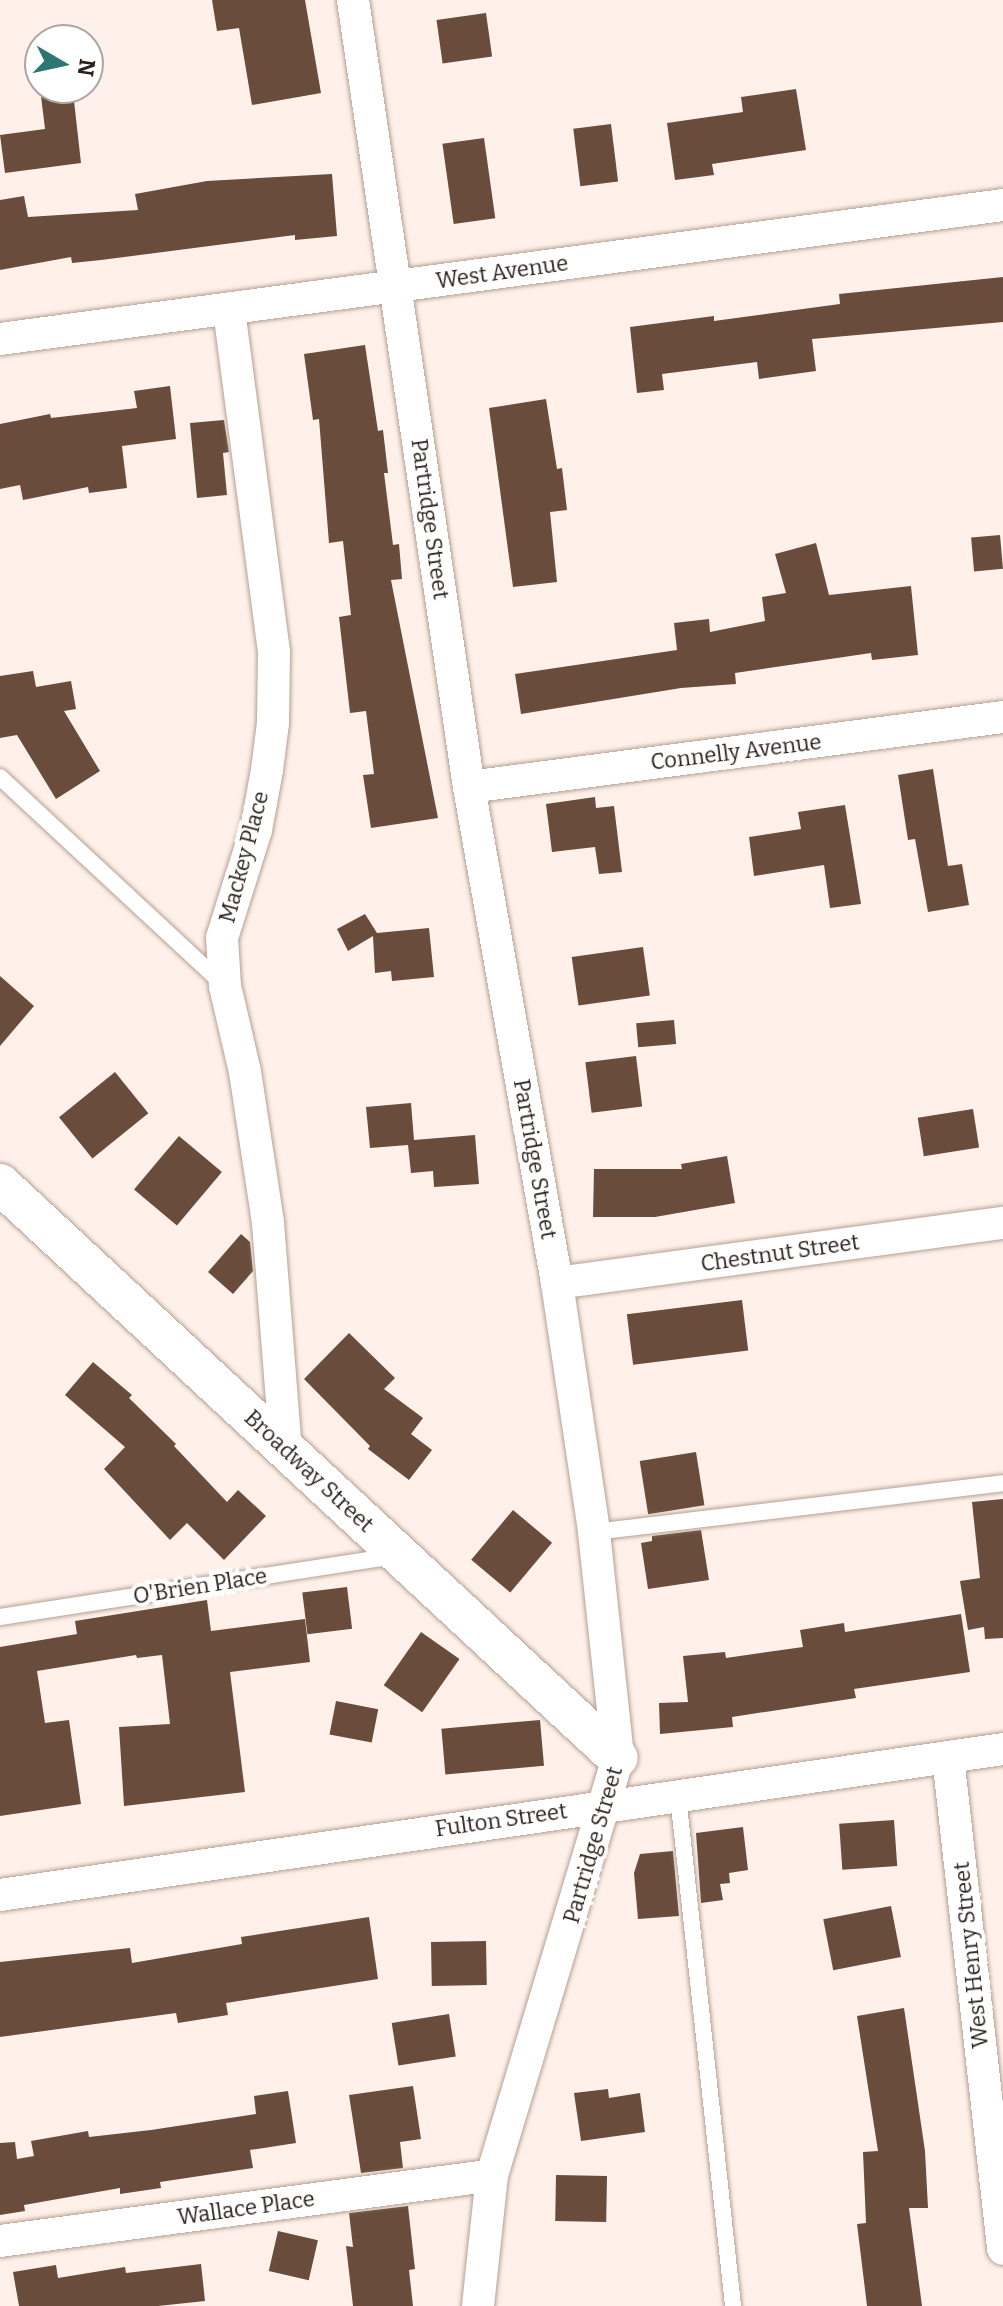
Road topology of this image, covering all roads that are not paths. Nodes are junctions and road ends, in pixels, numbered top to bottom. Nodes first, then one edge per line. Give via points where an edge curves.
1 (353, 0) edge
2 (1003, 205) edge
3 (396, 286) junction
4 (229, 310) junction
5 (0, 339) edge
6 (1003, 717) edge
7 (0, 777) edge
8 (469, 787) junction
9 (225, 986) junction
10 (0, 1184) edge
11 (1003, 1223) edge
12 (557, 1283) junction
13 (286, 1450) junction
14 (1003, 1483) edge
15 (594, 1532) junction
16 (400, 1555) junction
17 (0, 1617) edge
18 (1003, 1749) edge
19 (948, 1757) junction
20 (618, 1758) junction
21 (678, 1796) junction
22 (607, 1805) junction
23 (0, 1895) edge
24 (492, 2175) junction
25 (0, 2241) edge
26 (1003, 2249) edge
27 (478, 2306) edge
28 (733, 2306) edge

1 - 3 street, Partridge Street
2 - 3 street, West Avenue
3 - 4 street, West Avenue
3 - 8 street, Partridge Street
4 - 5 street, West Avenue
4 - 9 street, Mackey Place via 274,652 267,770 256,830 222,938
6 - 8 street, Connelly Avenue
7 - 9 lane
8 - 12 street, Partridge Street
9 - 13 street, Mackey Place via 245,1072 268,1223
10 - 13 street, Broadway Street
11 - 12 street, Chestnut Street
12 - 15 street, Partridge Street
13 - 16 street, Broadway Street
14 - 15 lane
15 - 20 street, Partridge Street
16 - 17 lane, O'Brien Place
16 - 20 street, Broadway Street
18 - 19 street, Fulton Street
19 - 21 street, Fulton Street
19 - 26 street, West Henry Street
20 - 22 street, Partridge Street
21 - 22 street, Fulton Street
21 - 28 lane
22 - 23 street, Fulton Street
22 - 24 street, Partridge Street
24 - 25 street, Wallace Place
24 - 27 street, Partridge Street

